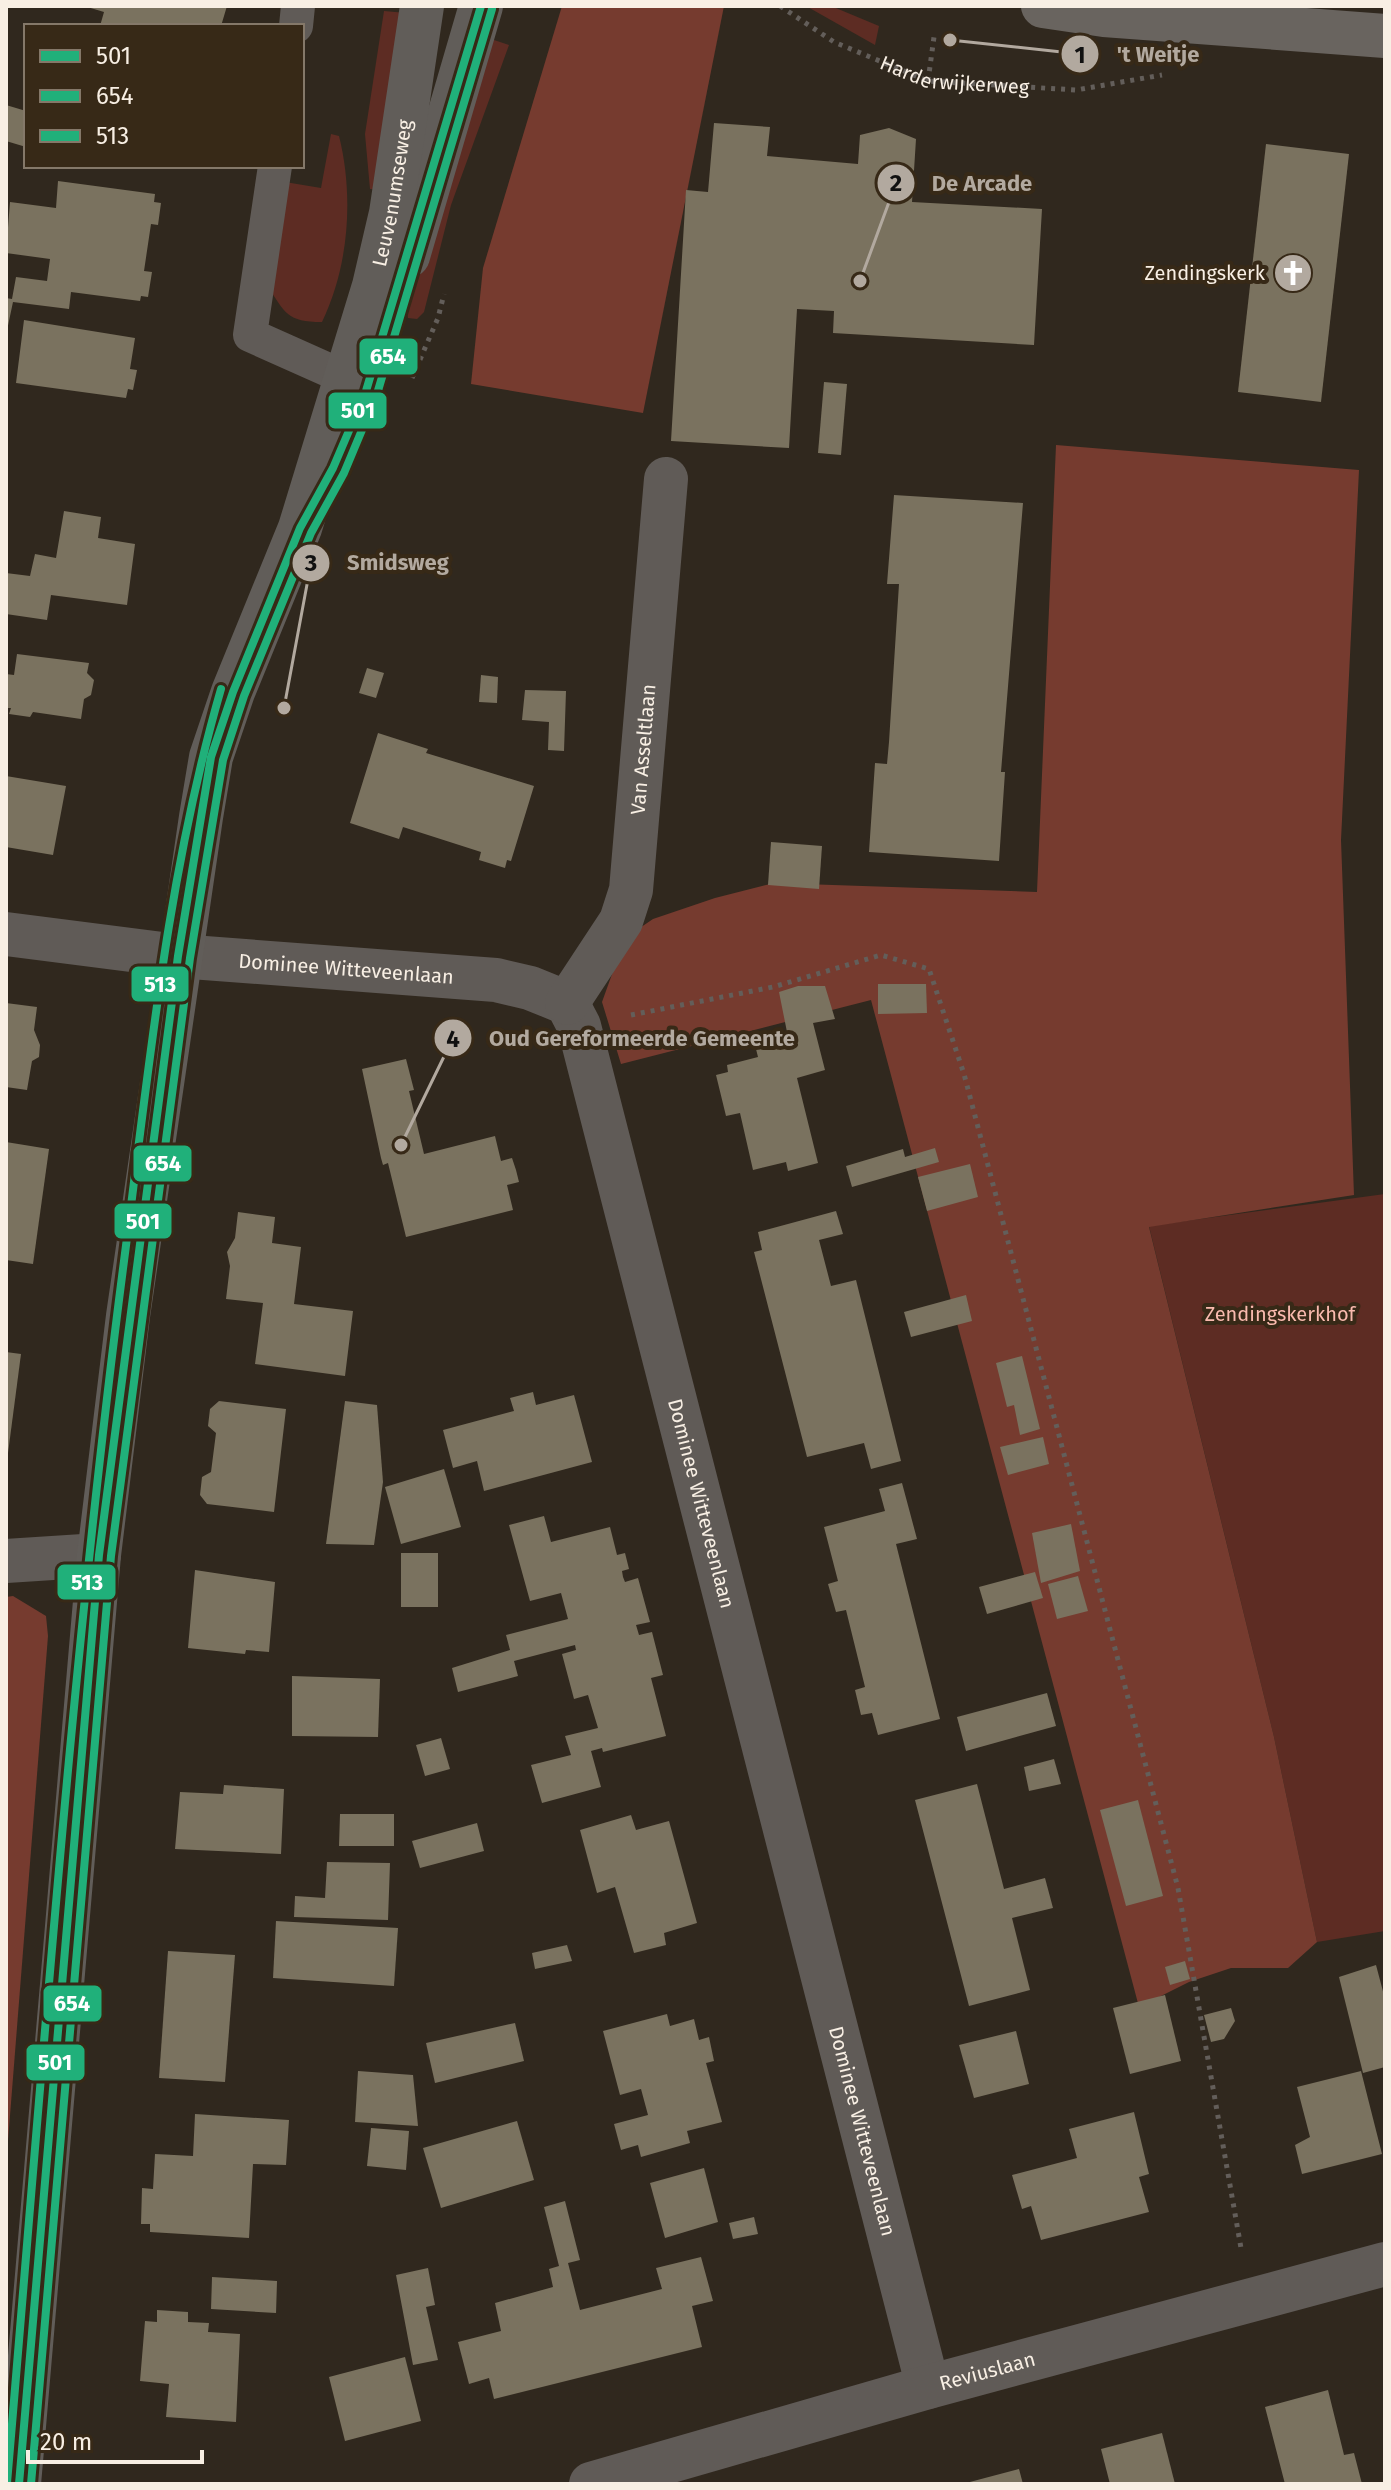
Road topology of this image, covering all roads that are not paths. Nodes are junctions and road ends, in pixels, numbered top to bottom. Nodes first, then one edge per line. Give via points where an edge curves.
1 (422, 6) edge
2 (481, 6) edge
3 (1043, 6) edge
4 (1385, 36) edge
5 (275, 168) edge
6 (355, 384) junction
7 (666, 479) dead end
8 (6, 934) edge
9 (178, 956) junction
10 (573, 1014) junction
11 (99, 1555) junction
12 (6, 1561) edge
13 (1385, 2264) edge
14 (928, 2387) junction
15 (19, 2484) edge
16 (591, 2484) edge

1 - 6 main road, Leuvenumseweg via 391,213
2 - 6 main road, Leuvenumseweg
3 - 4 main road
5 - 6 lane via 250,335
6 - 9 main road, Leuvenumseweg via 333,468 300,528 211,757
7 - 10 street, Van Asseltlaan via 631,890 621,921
8 - 9 street, Dominee Witteveenlaan
9 - 10 street, Dominee Witteveenlaan via 496,980 530,988
9 - 11 main road, Leuvenumseweg
10 - 14 street, Dominee Witteveenlaan
11 - 12 street
11 - 15 main road, Leuvenumseweg
13 - 14 street, Reviuslaan
14 - 16 street, Reviuslaan

